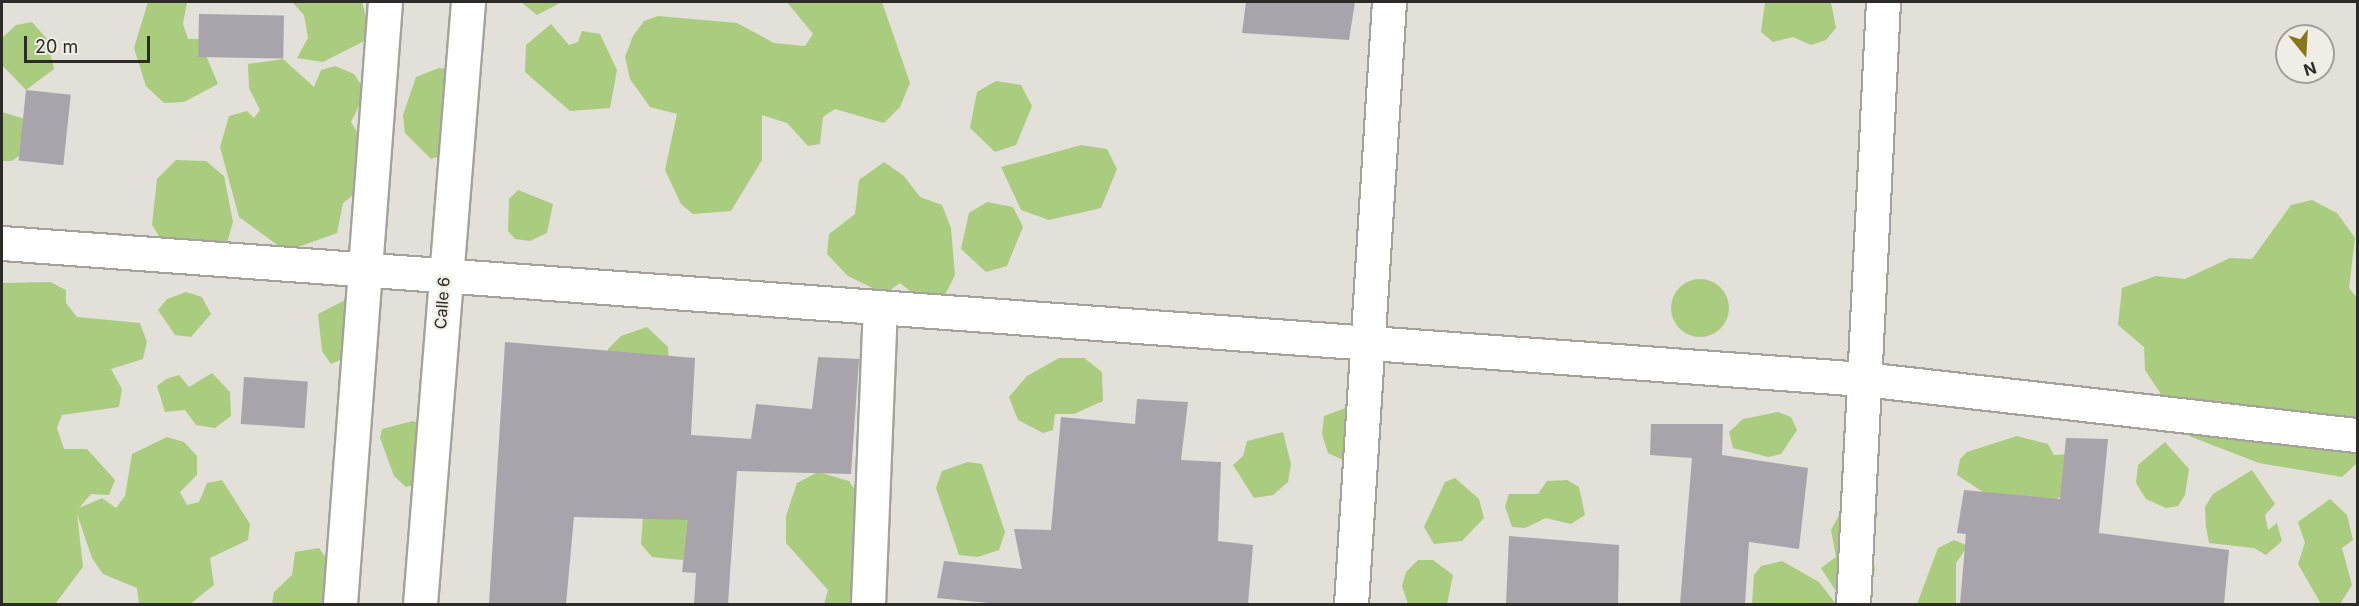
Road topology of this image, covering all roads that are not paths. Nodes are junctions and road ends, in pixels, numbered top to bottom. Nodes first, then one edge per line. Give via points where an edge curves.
1 (385, 2) edge
2 (468, 2) edge
3 (1389, 2) edge
4 (1883, 2) edge
5 (2, 243) edge
6 (364, 266) junction
7 (444, 273) junction
8 (880, 307) junction
9 (1365, 342) junction
10 (1864, 379) junction
11 (2358, 435) edge
12 (340, 604) edge
13 (420, 604) edge
14 (867, 604) edge
15 (1351, 604) edge
16 (1852, 604) edge

1 - 6 street
2 - 7 street, Calle 6
3 - 9 street
4 - 10 street
5 - 6 street
6 - 7 street
6 - 12 street
7 - 8 street
7 - 13 street, Calle 6
8 - 9 street
8 - 14 street
9 - 10 street
9 - 15 street
10 - 11 street
10 - 16 street

